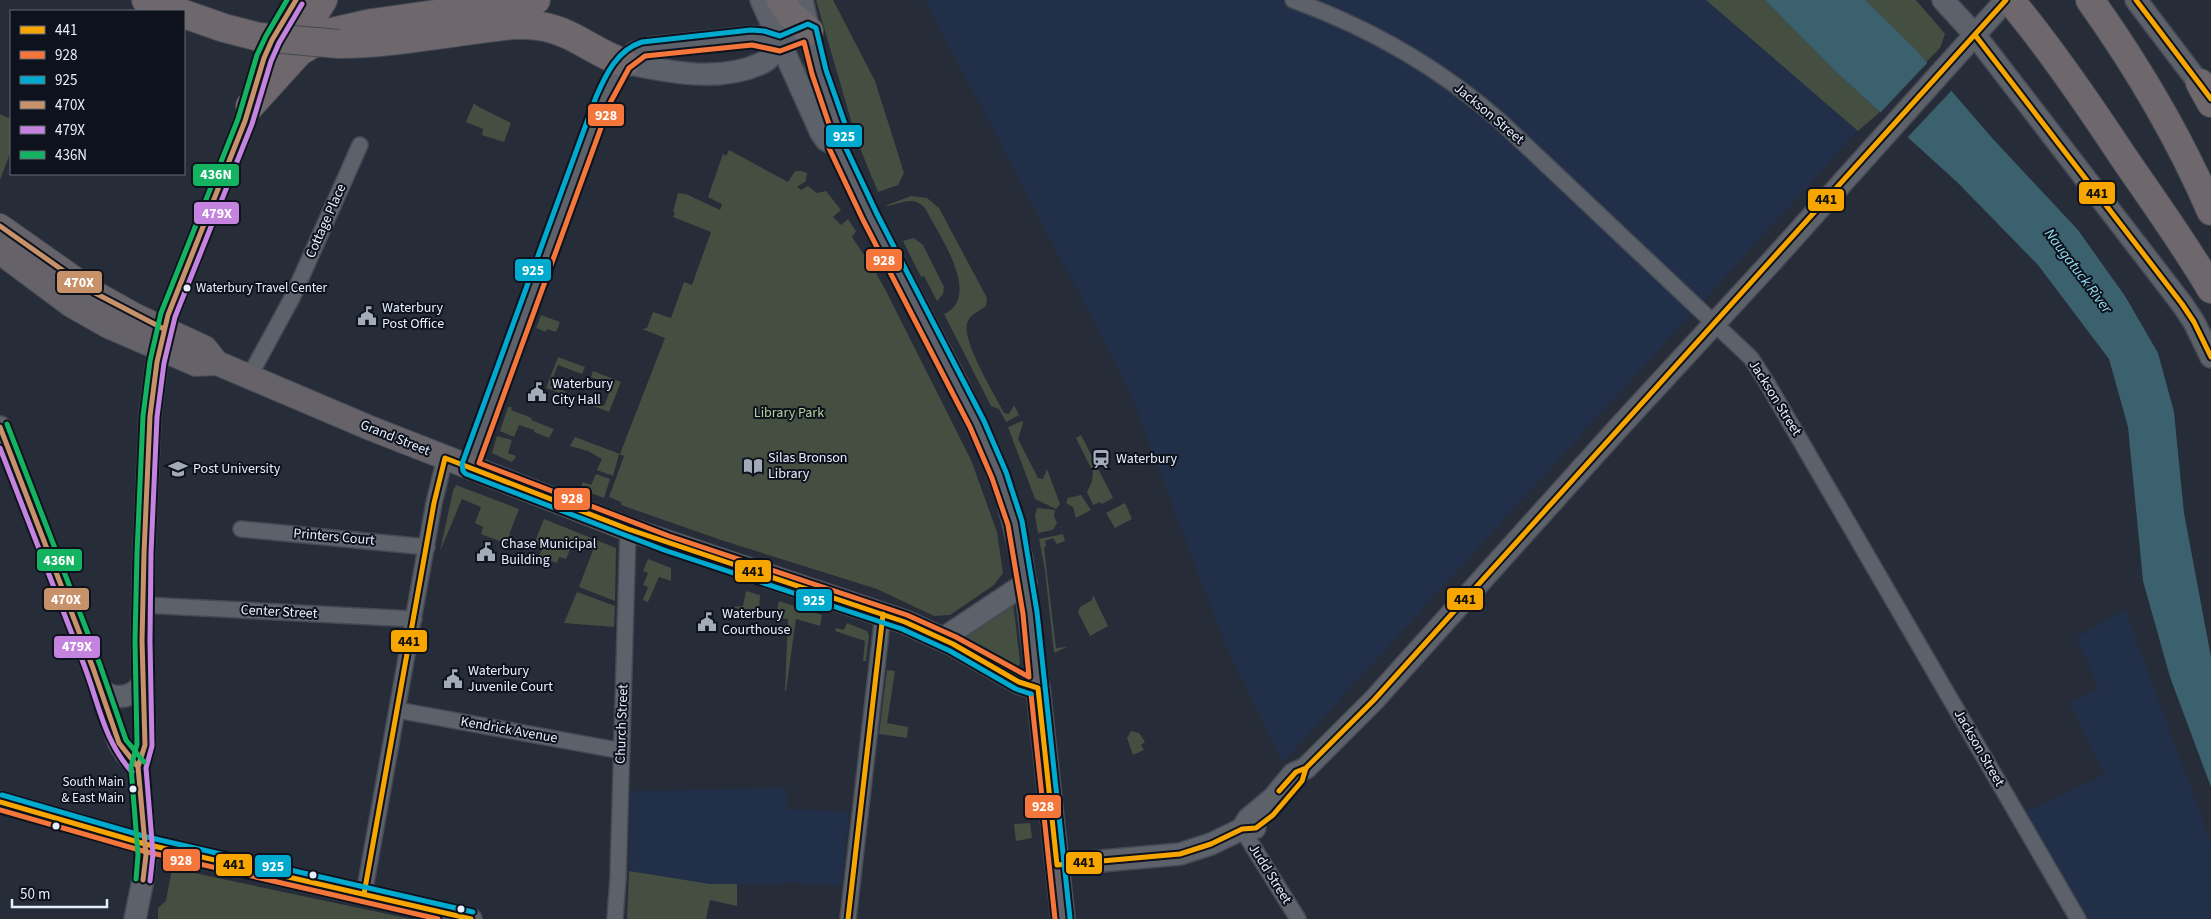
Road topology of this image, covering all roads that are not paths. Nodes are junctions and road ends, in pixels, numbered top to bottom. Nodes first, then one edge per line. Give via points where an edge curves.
1 (146, 0) edge
2 (296, 0) edge
3 (323, 0) edge
4 (536, 0) edge
5 (761, 0) edge
6 (780, 0) edge
7 (802, 0) edge
8 (1293, 0) edge
9 (1943, 0) edge
10 (2006, 0) edge
11 (2010, 0) edge
12 (2090, 0) edge
13 (2136, 0) edge
14 (173, 10) edge
15 (185, 14) edge
16 (809, 31) junction
17 (1975, 35) junction
18 (780, 44) junction
19 (625, 63) junction
20 (270, 83) junction
21 (2207, 95) edge
22 (250, 106) junction
23 (360, 145) dead end
24 (836, 145) junction
25 (2211, 211) edge
26 (0, 226) edge
27 (0, 252) edge
28 (2211, 289) edge
29 (1714, 324) junction
30 (162, 339) junction
31 (2211, 357) edge
32 (249, 377) junction
33 (2, 438) edge
34 (445, 458) junction
35 (469, 468) junction
36 (241, 529) dead end
37 (628, 529) junction
38 (427, 547) junction
39 (1026, 583) junction
40 (143, 605) junction
41 (883, 614) junction
42 (414, 619) junction
43 (942, 639) junction
44 (143, 679) junction
45 (1038, 688) junction
46 (101, 690) junction
47 (397, 710) junction
48 (622, 751) junction
49 (138, 767) junction
50 (0, 802) edge
51 (1242, 829) junction
52 (145, 844) junction
53 (1057, 865) junction
54 (364, 894) junction
55 (135, 919) edge
56 (472, 919) edge
57 (615, 919) edge
58 (848, 919) edge
59 (1063, 919) edge
60 (1298, 919) edge
61 (2078, 919) edge

1 - 14 highway
2 - 22 main road via 266,52
3 - 20 highway
4 - 20 highway via 372,23 332,32 299,52
5 - 18 main road
6 - 16 highway
7 - 16 main road
8 - 29 street, Jackson Street via 1385,40 1469,95
9 - 17 main road
10 - 17 main road
11 - 28 highway via 2035,30
12 - 25 highway via 2166,120
13 - 21 main road
15 - 19 highway, bridge via 259,37 339,44 381,43 498,27 534,26 574,36 605,56
16 - 18 main road
16 - 24 main road via 838,126
17 - 29 main road
17 - 31 main road via 2182,304
18 - 19 main road via 752,37 650,48 635,52
18 - 19 main road via 772,57 764,62 726,72 676,73
18 - 24 main road via 821,133
19 - 35 street via 611,81 603,100
20 - 22 highway
22 - 30 main road
23 - 32 street, Cottage Place via 292,298
24 - 39 main road via 991,454 1014,523
26 - 30 main road, Grand Street
27 - 30 main road, Grand Street via 80,310 123,333
29 - 51 main road via 1379,694 1306,768 1302,781 1266,821 1256,828
29 - 61 street, Jackson Street via 1758,368
30 - 32 main road, Grand Street via 196,364 217,363
30 - 40 main road via 150,416
32 - 34 main road, Grand Street
33 - 46 main road
34 - 35 main road, Grand Street
34 - 38 street
35 - 37 main road, Grand Street
36 - 38 street, Printers Court
37 - 41 main road, Grand Street
37 - 48 street, Church Street
38 - 42 street
39 - 43 main road
39 - 45 main road
40 - 42 street, Center Street
40 - 44 main road
41 - 43 main road, Grand Street
41 - 58 street
42 - 47 street
43 - 45 main road, Grand Street via 1020,682
44 - 46 main road via 139,689 129,695 114,696
44 - 49 main road via 145,745
45 - 53 main road
46 - 49 main road via 119,743
47 - 48 street, Kendrick Avenue
47 - 54 street
48 - 57 street, Church Street
49 - 52 main road
50 - 52 main road
51 - 53 main road via 1180,854
51 - 60 street, Judd Street
52 - 54 main road
52 - 55 main road via 145,869
53 - 59 main road
54 - 56 main road

